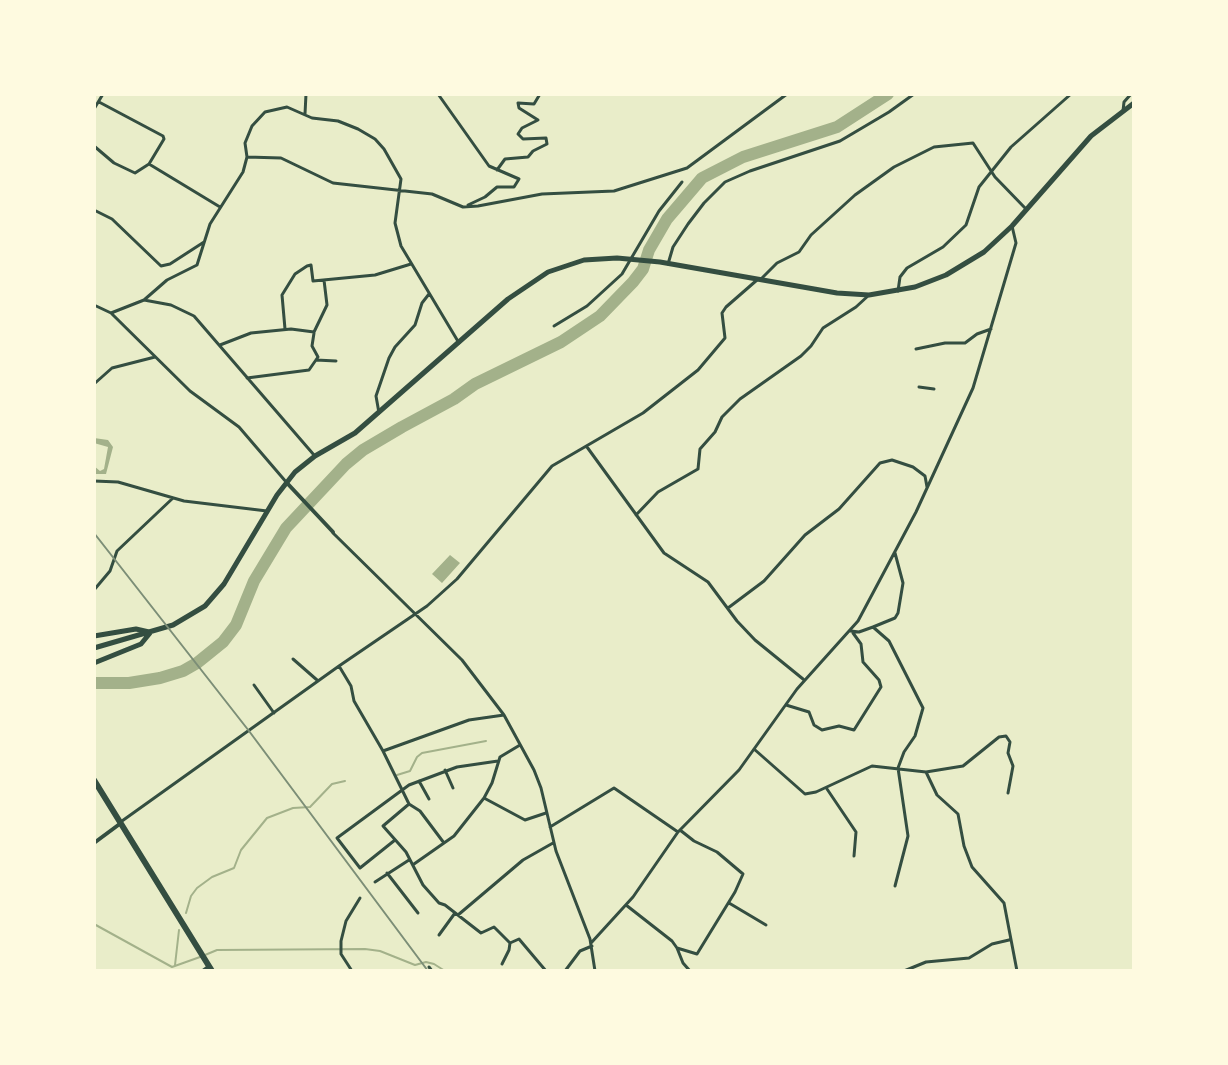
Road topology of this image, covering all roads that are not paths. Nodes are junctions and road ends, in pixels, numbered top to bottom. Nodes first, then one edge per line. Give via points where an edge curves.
1 (103, 94) edge
2 (306, 94) edge
3 (438, 94) edge
4 (540, 94) edge
5 (787, 94) edge
6 (914, 94) edge
7 (1071, 94) edge
8 (1131, 94) edge
9 (99, 102) junction
10 (1134, 103) edge
11 (94, 109) edge
12 (1123, 111) junction
13 (305, 114) junction
14 (94, 146) edge
15 (247, 157) junction
16 (149, 164) junction
17 (497, 170) junction
18 (991, 172) junction
19 (682, 182) dead end
20 (400, 190) junction
21 (220, 207) junction
22 (463, 207) junction
23 (1026, 209) junction
24 (94, 210) edge
25 (1012, 226) junction
26 (204, 242) junction
27 (632, 259) junction
28 (411, 264) junction
29 (668, 264) junction
30 (324, 280) junction
31 (758, 280) junction
32 (898, 291) junction
33 (429, 294) junction
34 (869, 295) junction
35 (144, 300) junction
36 (94, 305) edge
37 (111, 313) junction
38 (554, 326) dead end
39 (285, 329) junction
40 (991, 329) junction
41 (314, 332) junction
42 (459, 343) junction
43 (220, 345) junction
44 (916, 349) dead end
45 (155, 357) junction
46 (316, 360) junction
47 (336, 361) dead end
48 (247, 378) junction
49 (94, 384) edge
50 (919, 387) dead end
51 (934, 389) dead end
52 (379, 413) junction
53 (587, 447) junction
54 (315, 456) junction
55 (94, 481) edge
56 (287, 483) junction
57 (928, 488) junction
58 (173, 498) junction
59 (268, 511) junction
60 (636, 515) junction
61 (333, 532) joint
62 (895, 553) junction
63 (94, 590) edge
64 (728, 608) junction
65 (417, 615) junction
66 (873, 627) junction
67 (150, 632) junction
68 (852, 632) junction
69 (94, 636) edge
70 (94, 648) edge
71 (293, 659) dead end
72 (94, 663) edge
73 (339, 666) junction
74 (804, 680) junction
75 (318, 681) junction
76 (254, 685) dead end
77 (785, 704) junction
78 (274, 713) junction
79 (504, 715) junction
80 (521, 745) junction
81 (754, 749) junction
82 (383, 751) junction
83 (498, 761) junction
84 (898, 768) junction
85 (445, 770) junction
86 (926, 772) junction
87 (94, 780) edge
88 (419, 781) junction
89 (453, 788) dead end
90 (826, 788) junction
91 (401, 789) junction
92 (1008, 793) dead end
93 (484, 798) junction
94 (429, 799) dead end
95 (409, 804) junction
96 (546, 813) junction
97 (121, 822) junction
98 (550, 827) junction
99 (679, 831) junction
100 (395, 840) junction
101 (94, 843) edge
102 (444, 843) junction
103 (553, 843) junction
104 (854, 856) dead end
105 (412, 862) junction
106 (387, 873) junction
107 (375, 882) dead end
108 (895, 886) dead end
109 (360, 898) dead end
110 (729, 903) junction
111 (626, 905) junction
112 (418, 913) dead end
113 (457, 914) junction
114 (766, 925) dead end
115 (439, 935) dead end
116 (1010, 939) junction
117 (510, 943) junction
118 (591, 945) junction
119 (677, 948) junction
120 (502, 964) dead end
121 (209, 966) edge
122 (202, 971) edge
123 (352, 971) edge
124 (546, 971) edge
125 (565, 971) edge
126 (595, 971) edge
127 (690, 971) edge
128 (904, 971) edge
129 (1017, 971) edge

1 - 9 street
2 - 13 street
3 - 17 street
4 - 17 street via 534,104 518,103 538,120 518,134 523,139 546,138 547,144 528,157 505,159
5 - 22 street via 682,170 614,191 542,194
6 - 29 street via 840,141 725,182 688,224
7 - 18 street
8 - 12 street
9 - 11 street
9 - 16 street via 164,137
10 - 12 main road
12 - 23 main road via 1082,145
13 - 15 street via 287,107 260,115 245,143
13 - 20 street via 338,121 375,139 397,170
14 - 16 street via 132,172
15 - 20 street via 281,158 333,183
15 - 21 street
16 - 21 street
17 - 22 street via 517,176 518,185 497,187
18 - 23 street
18 - 31 street via 973,143 925,151 855,195 799,252
18 - 32 street via 979,187 966,225 943,247 907,268
19 - 27 street
20 - 22 street via 432,194
20 - 28 street via 395,223
21 - 26 street
23 - 25 main road
24 - 26 street via 112,219 161,266
25 - 32 main road via 967,264
25 - 40 street via 1016,243
26 - 35 street via 197,265 167,280
27 - 29 main road
27 - 38 street via 609,288
27 - 42 main road via 595,258 548,272
28 - 30 street via 375,275
28 - 33 street
29 - 31 main road
30 - 39 street via 313,281 311,265 295,274 282,295
30 - 41 street via 327,305
31 - 34 main road
31 - 53 street via 726,307 725,338 698,370
32 - 34 main road
33 - 42 street
33 - 52 street via 415,325 389,358 376,396
34 - 60 street via 823,328 801,356 740,399 700,449 698,469 658,492
35 - 37 street
35 - 43 street via 189,312
36 - 37 street
37 - 45 street
39 - 41 street
39 - 43 street via 251,333
40 - 44 street via 965,343
40 - 57 street via 973,388
41 - 46 street
42 - 52 main road
43 - 48 street
45 - 49 street via 112,368
45 - 56 street via 239,427
46 - 47 street
46 - 48 street via 309,370
48 - 54 street
50 - 51 street
52 - 54 main road
53 - 60 street
53 - 65 street via 549,470 457,579
54 - 56 main road
55 - 58 street via 118,482
56 - 59 main road
56 - 61 street
57 - 62 street
57 - 64 street via 925,476 913,467 892,460 880,463 764,581
58 - 59 street
58 - 63 street via 117,551 110,571
59 - 67 main road via 216,595 189,618
60 - 64 street via 664,553 708,582
61 - 65 street
62 - 66 street via 903,583 898,613
62 - 68 street
64 - 74 street via 755,640
65 - 73 street
65 - 79 street via 468,667
66 - 68 street
66 - 84 street via 892,644 923,708
67 - 69 main road
67 - 70 main road
67 - 72 main road via 141,644
68 - 74 street
68 - 77 street via 860,641 863,662 881,687 854,730 822,730 809,712
71 - 75 street
73 - 75 street
73 - 82 street
74 - 77 street
75 - 78 street
76 - 78 street
77 - 81 street
78 - 97 street
79 - 80 street
79 - 82 street via 469,720
80 - 83 street
80 - 96 street
81 - 90 street via 800,792
81 - 99 street
82 - 91 street
83 - 85 street
83 - 93 street
84 - 86 street
84 - 90 street via 867,767
84 - 108 street via 908,836
85 - 88 street
85 - 89 street
86 - 92 street via 963,766 1006,736 1013,766
86 - 116 street via 937,795 958,814 972,867 1004,903
87 - 97 highway
88 - 91 street
88 - 94 street
90 - 104 street via 856,832
91 - 95 street
91 - 100 street via 337,838 360,868
93 - 96 street via 527,821
93 - 102 street
95 - 100 street via 383,826
95 - 102 street
96 - 98 street
97 - 101 street
97 - 121 highway
98 - 99 street via 614,788
98 - 103 street
99 - 110 street via 743,872
99 - 111 street
100 - 105 street
102 - 105 street
103 - 113 street via 523,860
103 - 118 street
105 - 106 street
105 - 113 street via 423,885
106 - 107 street
106 - 112 street
109 - 123 street via 341,941 341,953
110 - 114 street
110 - 119 street via 697,954
111 - 118 street
111 - 119 street
113 - 115 street
113 - 117 street via 481,933 494,927
116 - 128 street via 969,958 926,962
116 - 129 street
117 - 120 street
117 - 124 street via 519,939
118 - 125 street
118 - 126 street
119 - 127 street
121 - 122 street

